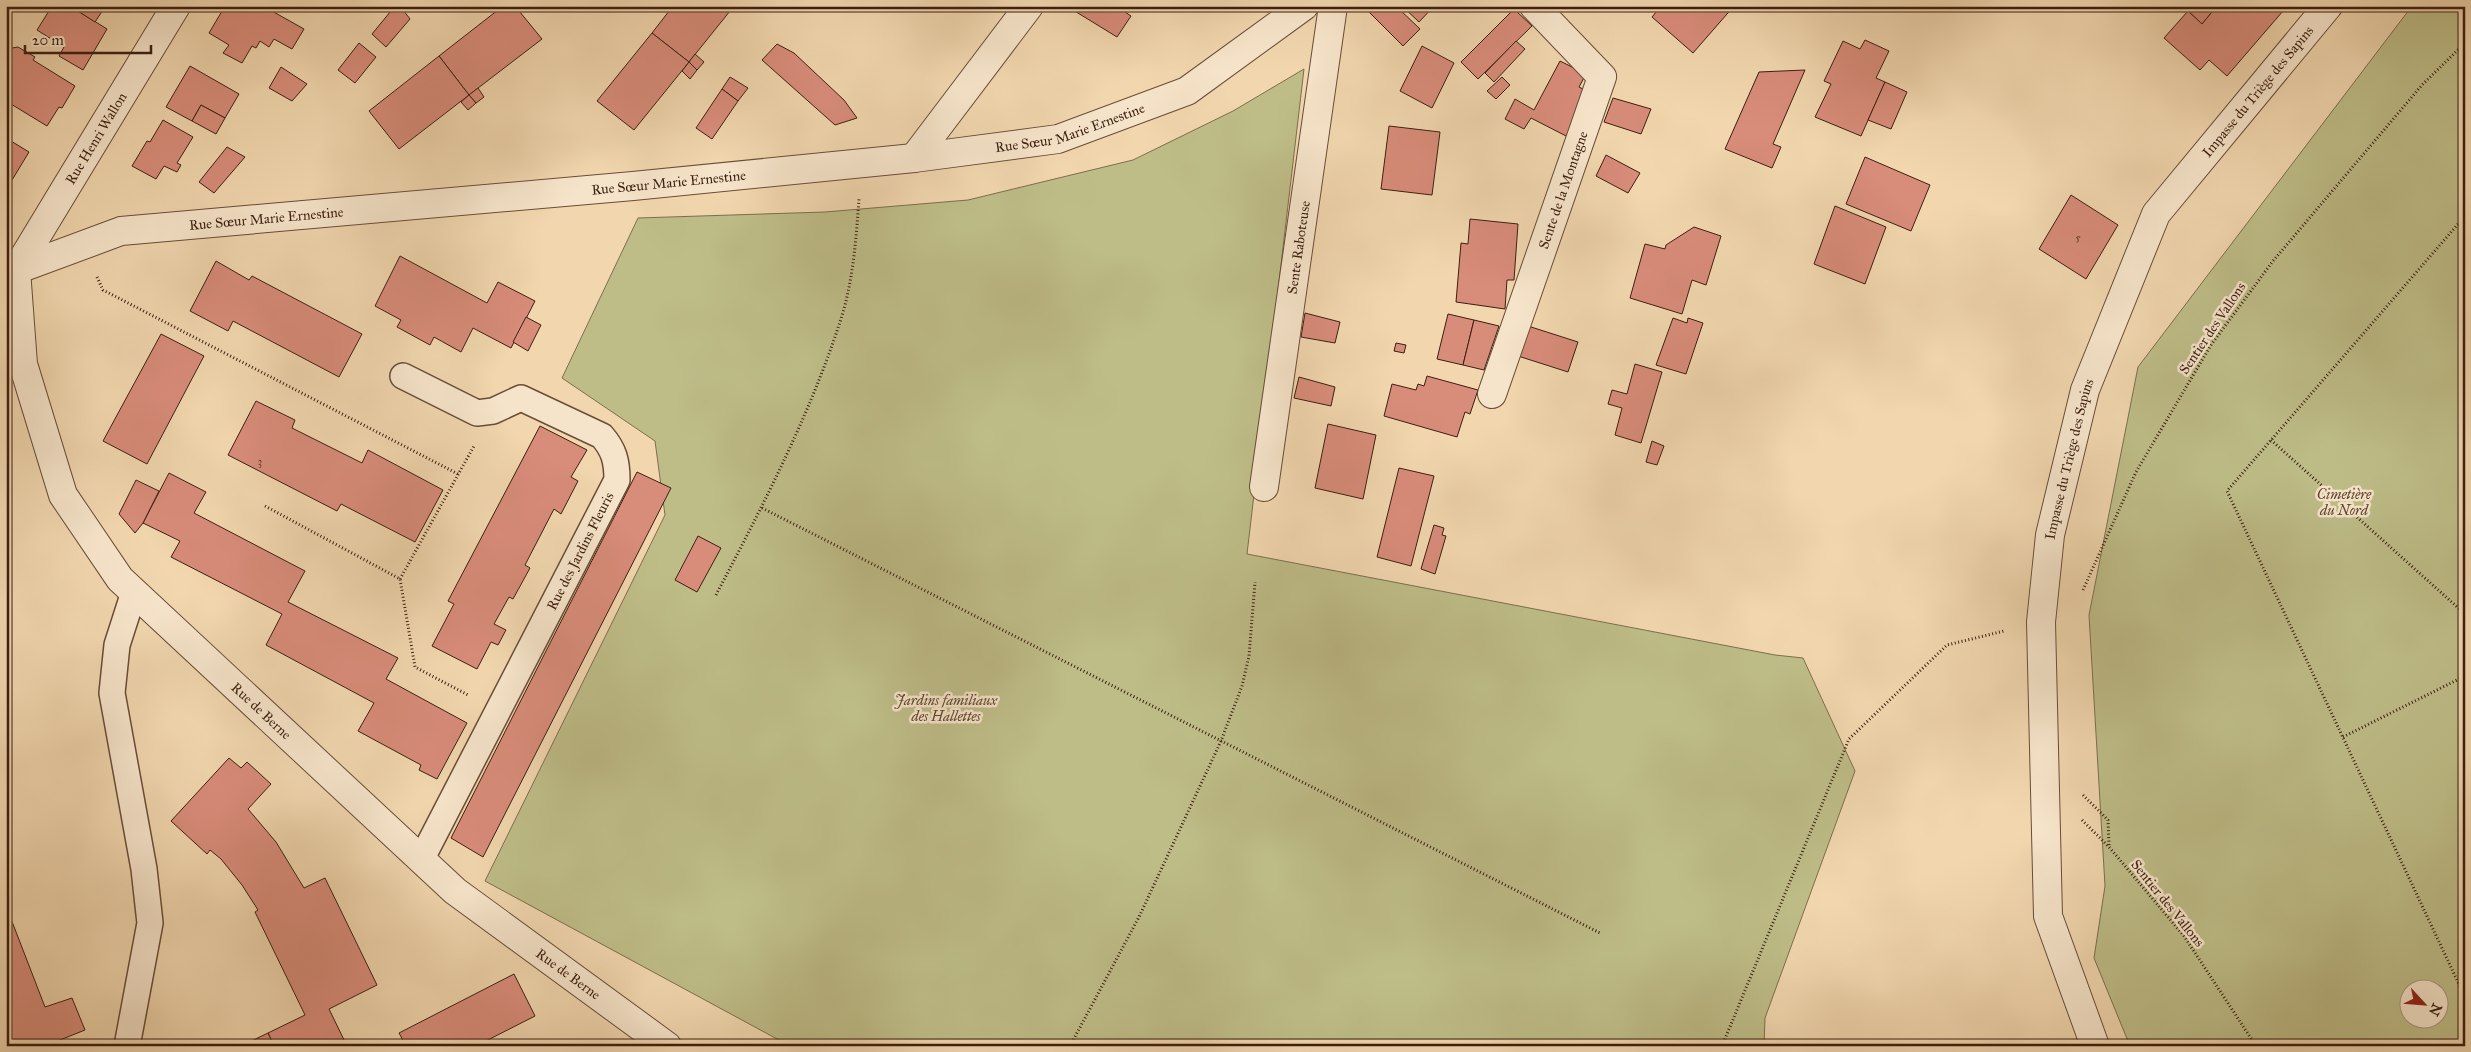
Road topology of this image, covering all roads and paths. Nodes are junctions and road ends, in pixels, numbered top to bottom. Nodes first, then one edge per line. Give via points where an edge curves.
1 (176, 6) edge
2 (1029, 6) edge
3 (1304, 6) edge
4 (1334, 6) edge
5 (1534, 6) edge
6 (2328, 6) edge
7 (2465, 43) edge
8 (914, 158) junction
9 (862, 163) junction
10 (2465, 216) edge
11 (82, 246) junction
12 (10, 274) edge
13 (403, 376) dead end
14 (1492, 394) dead end
15 (493, 411) junction
16 (2271, 440) junction
17 (458, 474) junction
18 (1264, 487) dead end
19 (265, 506) dead end
20 (762, 508) junction
21 (400, 579) junction
22 (1255, 582) dead end
23 (134, 592) junction
24 (2081, 593) dead end
25 (716, 595) dead end
26 (2465, 614) edge
27 (2041, 622) junction
28 (2465, 676) edge
29 (498, 710) junction
30 (2342, 736) junction
31 (1221, 741) junction
32 (2045, 790) junction
33 (421, 860) junction
34 (1600, 933) dead end
35 (2465, 997) edge
36 (127, 1046) edge
37 (667, 1046) edge
38 (1070, 1046) edge
39 (1722, 1046) edge
40 (2095, 1046) edge
41 (2256, 1046) edge

1 - 12 street, Rue Henri Wallon
2 - 8 street
3 - 8 street, Rue Sœur Marie Ernestine via 1187,91 1058,140
4 - 18 street, Sente Raboteuse
5 - 14 street, Sente de la Montagne via 1602,77
6 - 27 street, Impasse du Triège des Sapins via 2156,214 2085,390 2050,535
7 - 24 path, Sentier des Vallons via 2422,85 2273,261 2211,345 2136,472
8 - 9 street, Rue Sœur Marie Ernestine
9 - 11 street, Rue Sœur Marie Ernestine via 121,231
9 - 20 path via 854,262 840,321 811,399
10 - 16 path
11 - 12 street, Rue Sœur Marie Ernestine
11 - 17 path via 103,290
12 - 23 street, Rue de Berne via 23,364 63,495 120,579
13 - 15 lane via 478,413
15 - 17 path
15 - 29 lane, Rue des Jardins Fleuris via 521,398 602,436 617,461 617,480
16 - 26 path
16 - 30 path via 2227,491
17 - 21 path
19 - 21 path
20 - 25 path
20 - 31 path
21 - 29 path via 415,667
22 - 31 path via 1249,656 1242,686
23 - 33 street, Rue de Berne
23 - 36 lane via 117,645 112,693 144,869 150,923
27 - 32 street, Impasse du Triège des Sapins
27 - 39 path via 1947,644 1849,739
28 - 30 path
29 - 33 lane, Rue des Jardins Fleuris
30 - 35 path
31 - 34 path
31 - 38 path via 1139,917
32 - 40 street, Impasse du Triège des Sapins via 2048,916
32 - 41 path, Sentier des Vallons via 2064,802 2109,847 2184,936
33 - 37 street, Rue de Berne via 454,891

